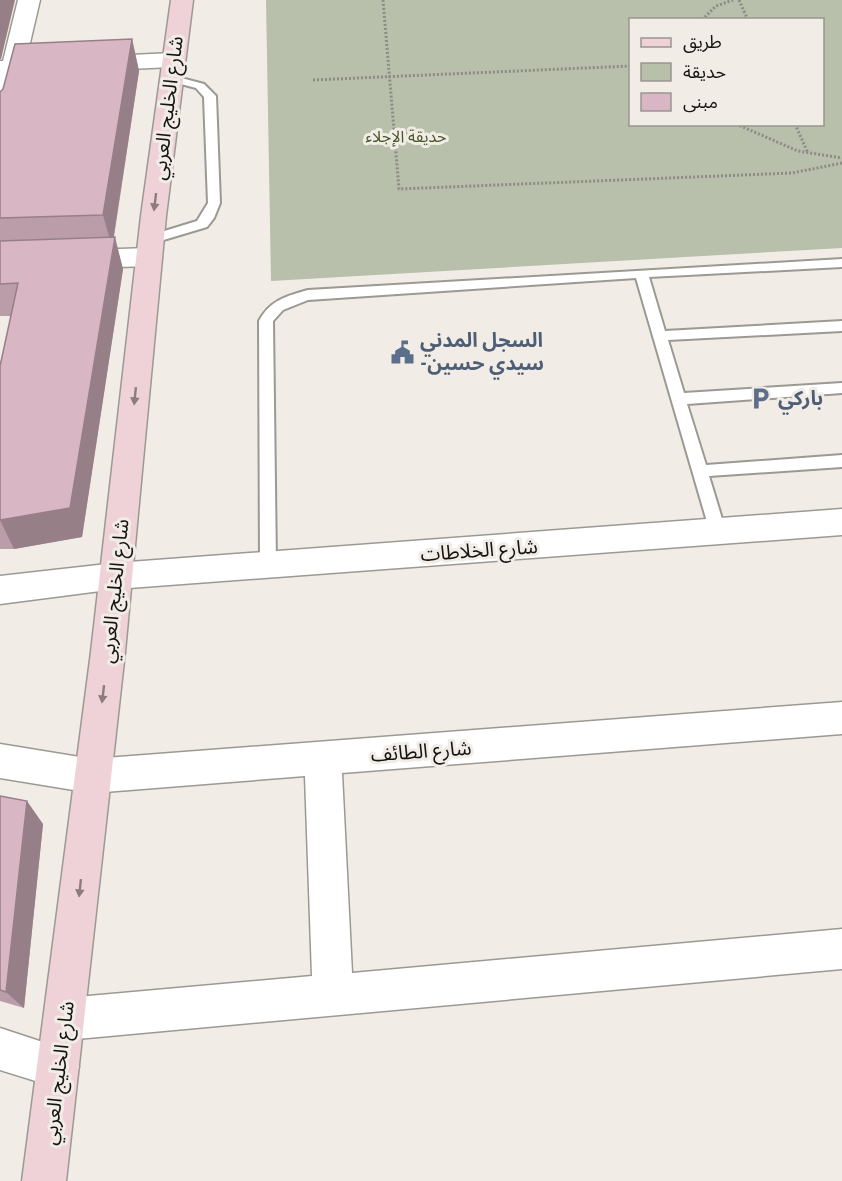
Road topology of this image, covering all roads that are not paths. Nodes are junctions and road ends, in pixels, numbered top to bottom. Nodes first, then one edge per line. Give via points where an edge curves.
1 (29, 0) edge
2 (182, 0) edge
3 (7, 67) edge
4 (171, 69) junction
5 (0, 120) edge
6 (150, 248) junction
7 (0, 262) edge
8 (842, 263) edge
9 (641, 273) junction
10 (842, 326) edge
11 (660, 336) junction
12 (842, 388) edge
13 (679, 399) junction
14 (842, 460) edge
15 (700, 471) junction
16 (842, 522) edge
17 (718, 532) junction
18 (268, 565) junction
19 (117, 576) junction
20 (0, 591) edge
21 (842, 718) edge
22 (323, 758) junction
23 (0, 761) edge
24 (92, 776) junction
25 (842, 949) edge
26 (333, 995) junction
27 (66, 1019) junction
28 (0, 1049) edge
29 (58, 1066) junction
30 (44, 1181) edge

1 - 3 street
2 - 4 main road, شارع الخليج العربي
3 - 4 street
3 - 5 street
4 -> 6 main road, شارع الخليج العربي
4 - 6 lane via 210,96 214,203 202,224
6 - 7 street
6 -> 19 main road, شارع الخليج العربي
8 - 9 lane
9 - 11 lane
9 - 18 lane via 308,295 270,312 266,321
10 - 11 lane
11 - 13 lane
12 - 13 lane
13 - 15 lane
14 - 15 lane
15 - 17 lane
16 - 17 street, شارع الخلاطات
17 - 18 street, شارع الخلاطات
18 - 19 street, شارع الخلاطات
19 - 20 street, شارع الخلاطات
19 -> 24 main road, شارع الخليج العربي
21 - 22 street, شارع الطائف
22 - 24 street, شارع الطائف
22 - 26 street
23 - 24 street, شارع الطائف
24 -> 27 main road, شارع الخليج العربي
25 - 26 street
26 - 27 street
27 - 29 main road, شارع الخليج العربي
28 - 29 street
29 - 30 main road, شارع الخليج العربي

